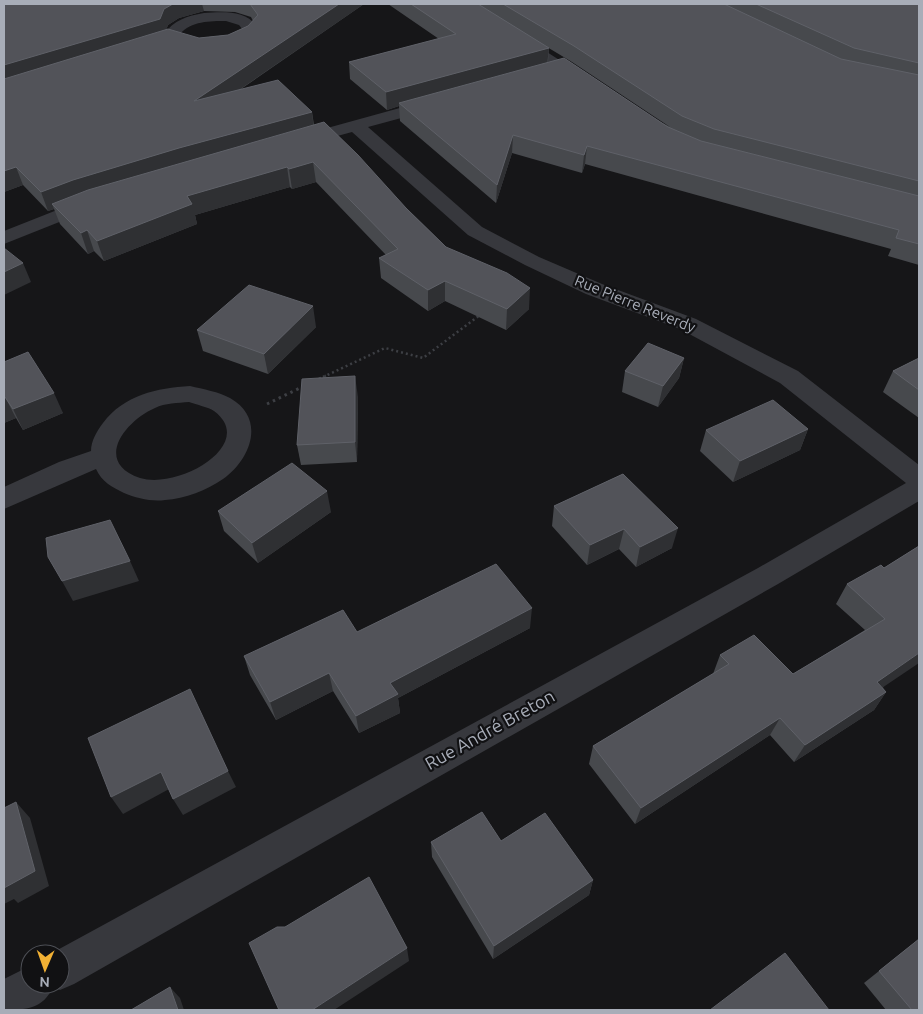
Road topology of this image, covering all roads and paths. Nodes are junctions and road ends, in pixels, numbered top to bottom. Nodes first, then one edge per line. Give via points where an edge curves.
1 (463, 4) edge
2 (174, 39) edge
3 (155, 45) edge
4 (565, 67) junction
5 (536, 75) edge
6 (598, 89) edge
7 (450, 99) edge
8 (355, 125) junction
9 (282, 146) edge
10 (106, 198) edge
11 (4, 238) edge
12 (484, 312) edge
13 (315, 381) edge
14 (307, 385) edge
15 (237, 418) junction
16 (102, 457) junction
17 (919, 478) edge
18 (919, 488) edge
19 (4, 499) edge
20 (70, 964) edge
21 (20, 992) edge
22 (4, 1001) edge

1 - 4 street
2 - 3 street
4 - 5 street
4 - 6 street
7 - 8 street
8 - 9 street
8 - 17 street, Rue Pierre Reverdy via 475,231 594,289 688,324 789,377
10 - 11 street
12 - 13 path via 423,358 385,348
14 - 15 path
15 - 16 street via 226,406 210,398 190,394 146,402 127,412 112,426 104,442
15 - 16 street via 241,432 238,448 210,476 189,485 165,490 142,489 122,482 109,472
16 - 19 street
18 - 20 street, Rue André Breton via 768,576
21 - 22 street

